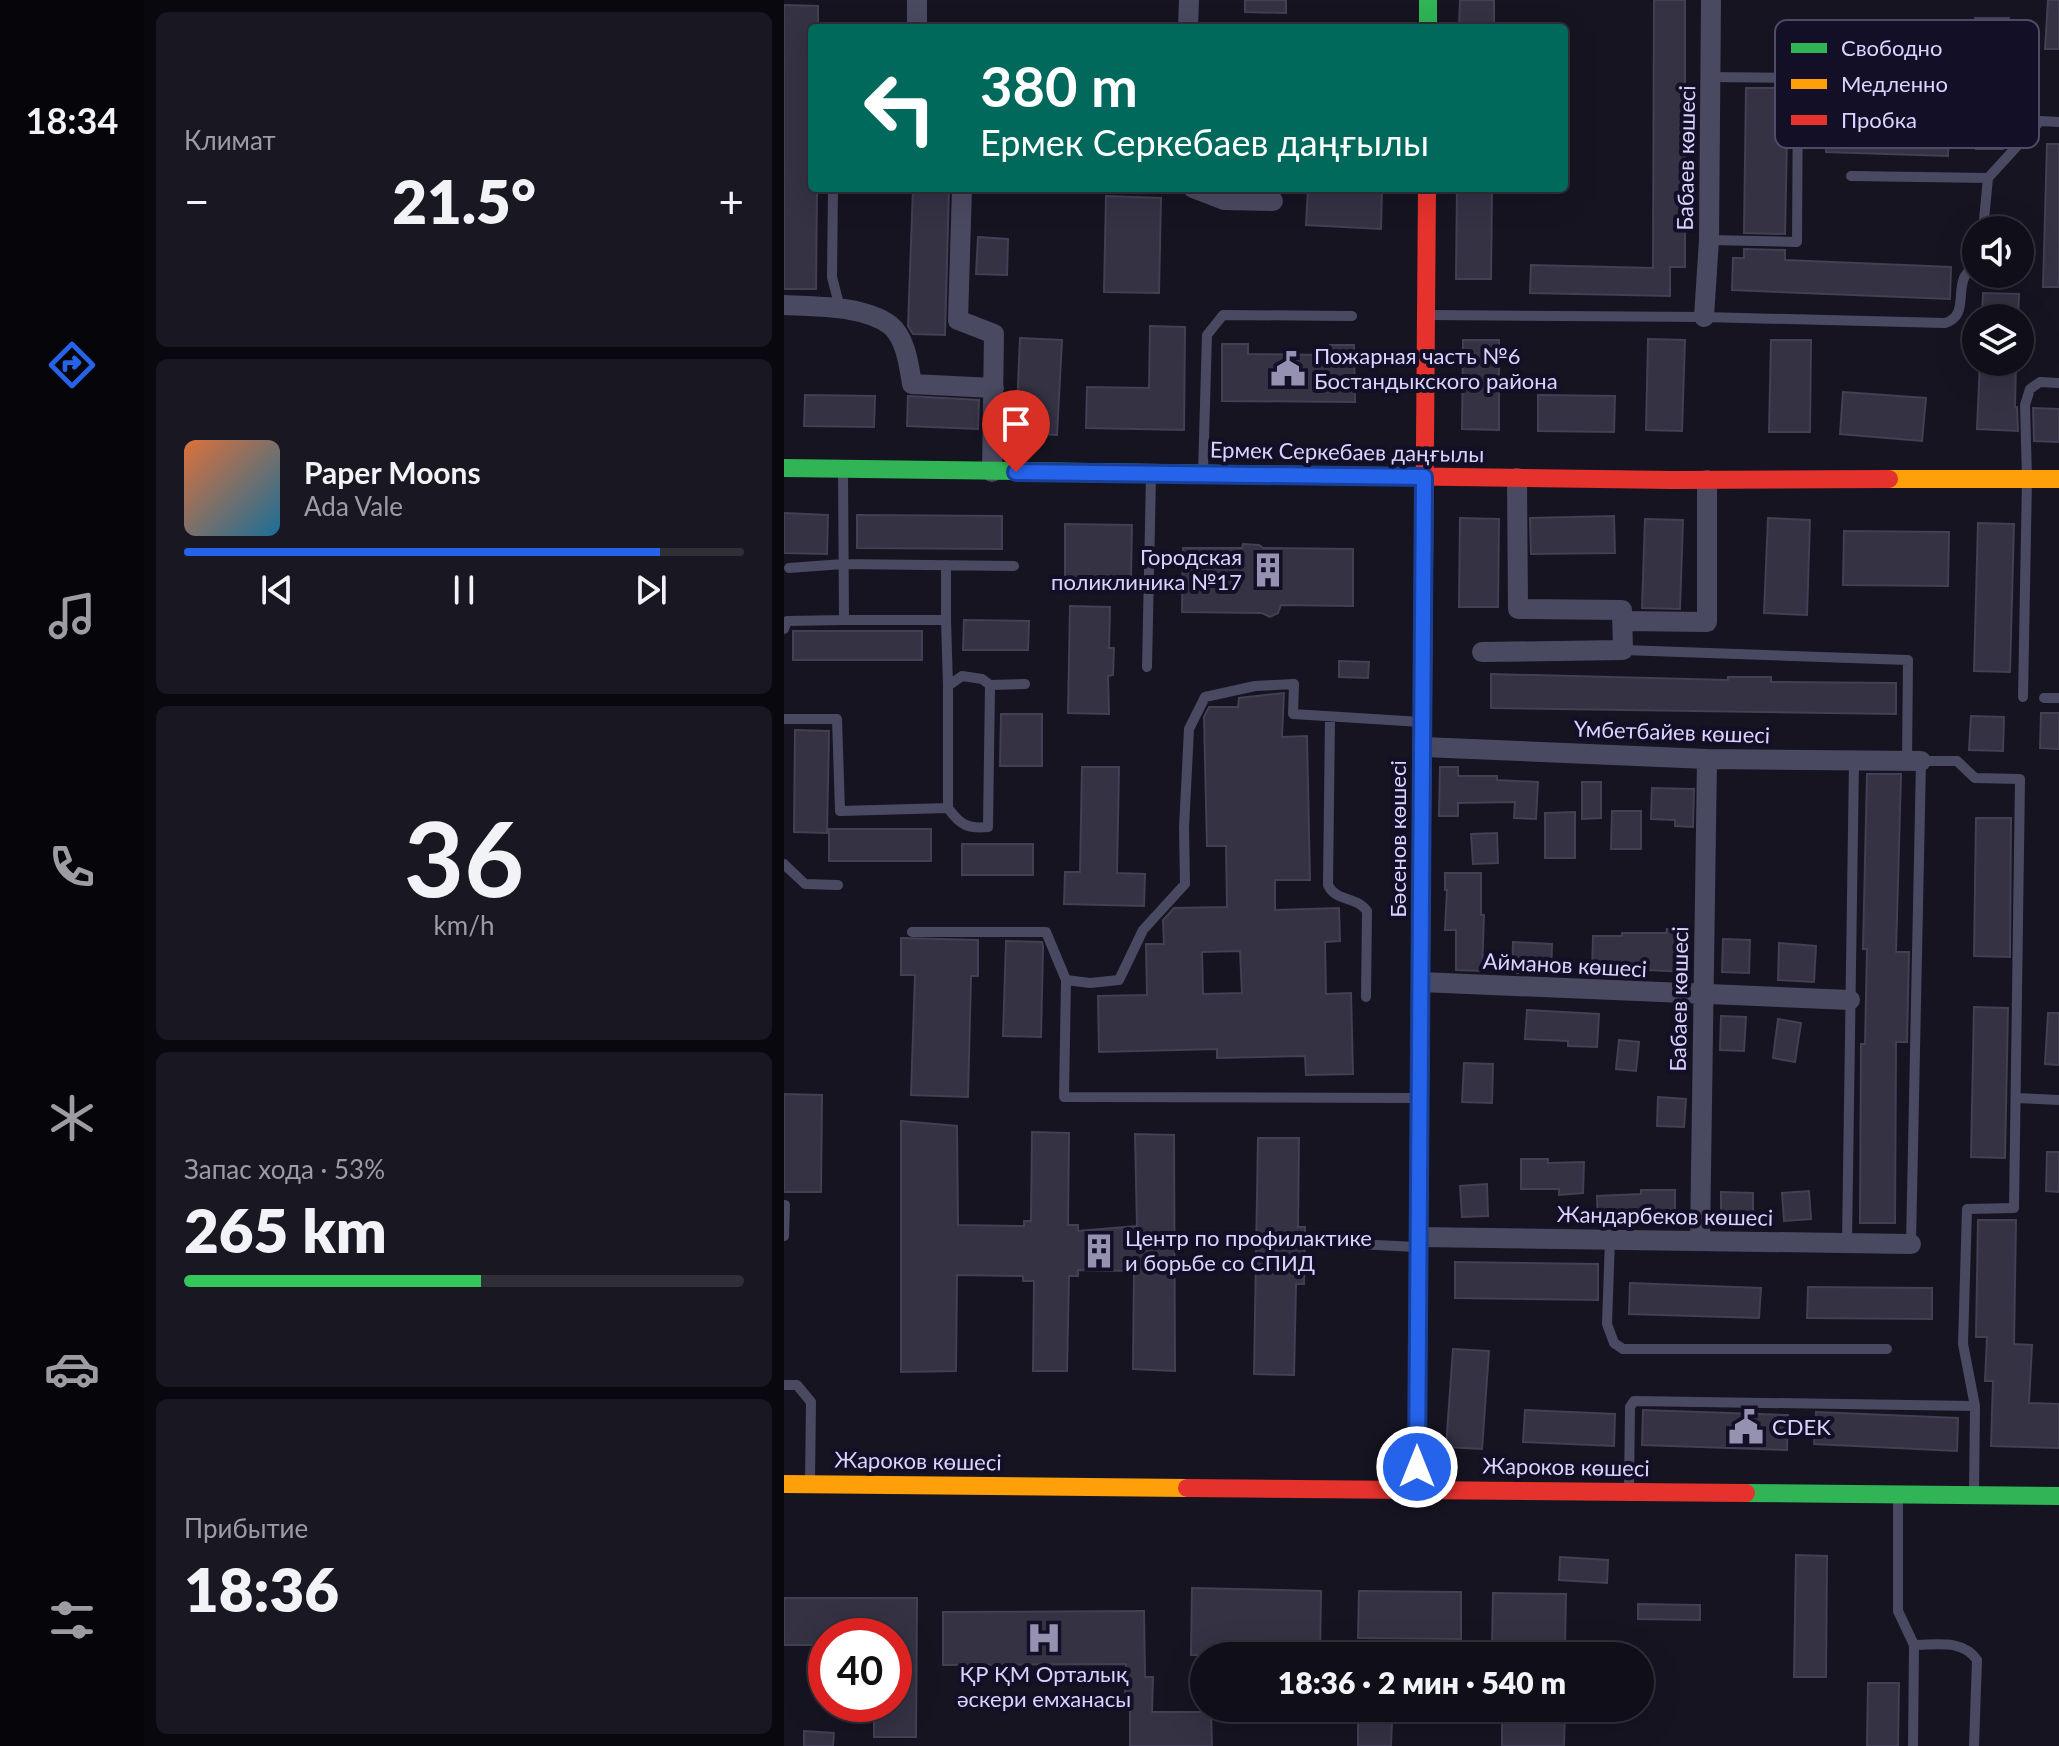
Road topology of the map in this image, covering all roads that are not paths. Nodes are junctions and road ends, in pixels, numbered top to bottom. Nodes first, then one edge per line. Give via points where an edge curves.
1 (917, 0) edge
2 (1189, 0) edge
3 (1428, 0) edge
4 (1711, 0) edge
5 (917, 24) edge
6 (1188, 24) edge
7 (1428, 24) edge
8 (1711, 77) junction
9 (1775, 78) edge
10 (2039, 122) edge
11 (2059, 122) edge
12 (1797, 148) edge
13 (2015, 148) edge
14 (1851, 176) dead end
15 (1988, 178) junction
16 (833, 192) edge
17 (962, 192) edge
18 (1203, 192) edge
19 (1427, 192) edge
20 (1273, 201) dead end
21 (1984, 216) edge
22 (1709, 240) junction
23 (1962, 288) edge
24 (784, 305) edge
25 (840, 308) junction
26 (1426, 315) junction
27 (1352, 316) dead end
28 (1704, 317) junction
29 (2059, 383) edge
30 (994, 388) junction
31 (784, 468) edge
32 (843, 469) junction
33 (992, 472) junction
34 (1151, 474) junction
35 (1202, 475) junction
36 (1424, 477) junction
37 (1517, 478) junction
38 (2027, 479) junction
39 (2059, 479) edge
40 (1707, 480) junction
41 (843, 564) junction
42 (946, 565) junction
43 (1014, 566) dead end
44 (789, 568) dead end
45 (844, 620) junction
46 (946, 620) junction
47 (1622, 621) junction
48 (784, 629) edge
49 (1623, 650) junction
50 (1482, 652) dead end
51 (1147, 667) dead end
52 (1025, 684) dead end
53 (990, 685) junction
54 (948, 686) junction
55 (2023, 697) dead end
56 (2044, 698) dead end
57 (2059, 698) edge
58 (1330, 717) junction
59 (784, 719) edge
60 (1423, 722) junction
61 (1423, 747) junction
62 (1707, 759) junction
63 (1854, 760) junction
64 (1914, 761) junction
65 (948, 808) junction
66 (784, 864) edge
67 (838, 885) dead end
68 (912, 932) dead end
69 (1066, 980) junction
70 (1421, 982) junction
71 (1704, 995) junction
72 (1366, 997) dead end
73 (1850, 1000) junction
74 (1420, 1098) junction
75 (2016, 1098) junction
76 (2059, 1100) edge
77 (785, 1205) edge
78 (784, 1236) edge
79 (1610, 1239) junction
80 (1700, 1240) junction
81 (1317, 1242) dead end
82 (1419, 1242) junction
83 (1847, 1243) junction
84 (1911, 1244) joint
85 (1887, 1349) dead end
86 (784, 1385) edge
87 (1975, 1406) junction
88 (784, 1484) edge
89 (810, 1484) junction
90 (1417, 1490) junction
91 (1629, 1492) junction
92 (1898, 1495) junction
93 (1974, 1496) junction
94 (2059, 1496) edge
95 (1914, 1645) junction
96 (1913, 1746) edge
97 (1974, 1746) edge

1 - 5 street
2 - 6 street
3 - 7 street
4 - 8 street, Бабаев көшесі
8 - 9 lane
8 - 22 street, Бабаев көшесі
10 - 11 lane
12 - 22 lane via 1797,242
13 - 15 lane
14 - 15 lane
15 - 21 lane
16 - 25 lane via 832,277
17 - 30 street via 958,320 994,334
18 - 20 street via 1224,200
19 - 26 street, Бәсенов көшесі
22 - 28 street, Бабаев көшесі
23 - 28 lane via 1959,311 1945,323
24 - 25 street
25 - 30 street via 891,326 906,351 912,384
26 - 28 lane
26 - 36 street, Бәсенов көшесі
27 - 35 lane via 1223,315 1207,335
29 - 38 lane via 2040,382 2030,389 2025,405
30 - 33 street
31 - 32 street, Ермек Серкебаев даңғылы
32 - 33 street, Ермек Серкебаев даңғылы
32 - 41 lane
33 - 34 street, Ермек Серкебаев даңғылы
34 - 35 street, Ермек Серкебаев даңғылы
34 - 51 lane
35 - 36 street, Ермек Серкебаев даңғылы
36 - 37 street, Ермек Серкебаев даңғылы
36 - 60 street, Бәсенов көшесі
37 - 40 street, Ермек Серкебаев даңғылы
37 - 47 street via 1518,609 1622,610
38 - 39 street, Ермек Серкебаев даңғылы
38 - 40 street, Ермек Серкебаев даңғылы
38 - 55 lane
40 - 47 street via 1707,622
41 - 42 lane
41 - 44 lane
41 - 45 lane
42 - 43 lane
42 - 46 lane
45 - 46 lane
45 - 48 lane via 787,621
46 - 54 lane
47 - 49 street
49 - 50 street
49 - 64 lane via 1908,660
52 - 53 lane
53 - 54 lane via 962,676
53 - 65 lane via 988,827 971,829
54 - 65 lane
56 - 57 lane
58 - 60 lane
58 - 69 lane via 1293,714 1294,684 1205,697 1189,729 1185,884 1143,930 1119,980
58 - 72 lane via 1328,885 1331,892 1367,911
59 - 65 lane via 837,719 840,811
60 - 61 street, Бәсенов көшесі
61 - 62 street, Үмбетбайев көшесі
61 - 70 street, Бәсенов көшесі
62 - 63 street, Үмбетбайев көшесі
62 - 71 street, Бабаев көшесі
63 - 64 street, Үмбетбайев көшесі
63 - 73 lane
64 - 75 lane via 1957,761 1975,778 2020,779
64 - 84 lane
66 - 67 lane via 805,884
68 - 69 lane via 1046,932
69 - 74 lane via 1064,1097
70 - 71 street, Айманов көшесі
70 - 74 street, Бәсенов көшесі
71 - 73 street, Айманов көшесі
71 - 80 street, Бабаев көшесі
73 - 83 lane
74 - 82 street, Бәсенов көшесі
75 - 76 lane
75 - 87 lane via 2014,1208 1967,1209 1963,1344
77 - 78 lane
79 - 80 street, Жандарбеков көшесі
79 - 82 street, Жандарбеков көшесі
79 - 85 lane via 1607,1324 1614,1343 1623,1349
80 - 83 street, Жандарбеков көшесі
81 - 82 lane
82 - 90 street, Бәсенов көшесі
83 - 84 street, Жандарбеков көшесі
86 - 89 lane via 797,1385 811,1402
87 - 91 lane via 1634,1401
87 - 93 lane
88 - 89 street, Жароков көшесі
89 - 90 street, Жароков көшесі
90 - 91 street, Жароков көшесі
91 - 92 street, Жароков көшесі
92 - 93 street, Жароков көшесі
92 - 95 lane via 1898,1611
93 - 94 street, Жароков көшесі
95 - 96 lane
95 - 97 lane via 1962,1646 1977,1660

